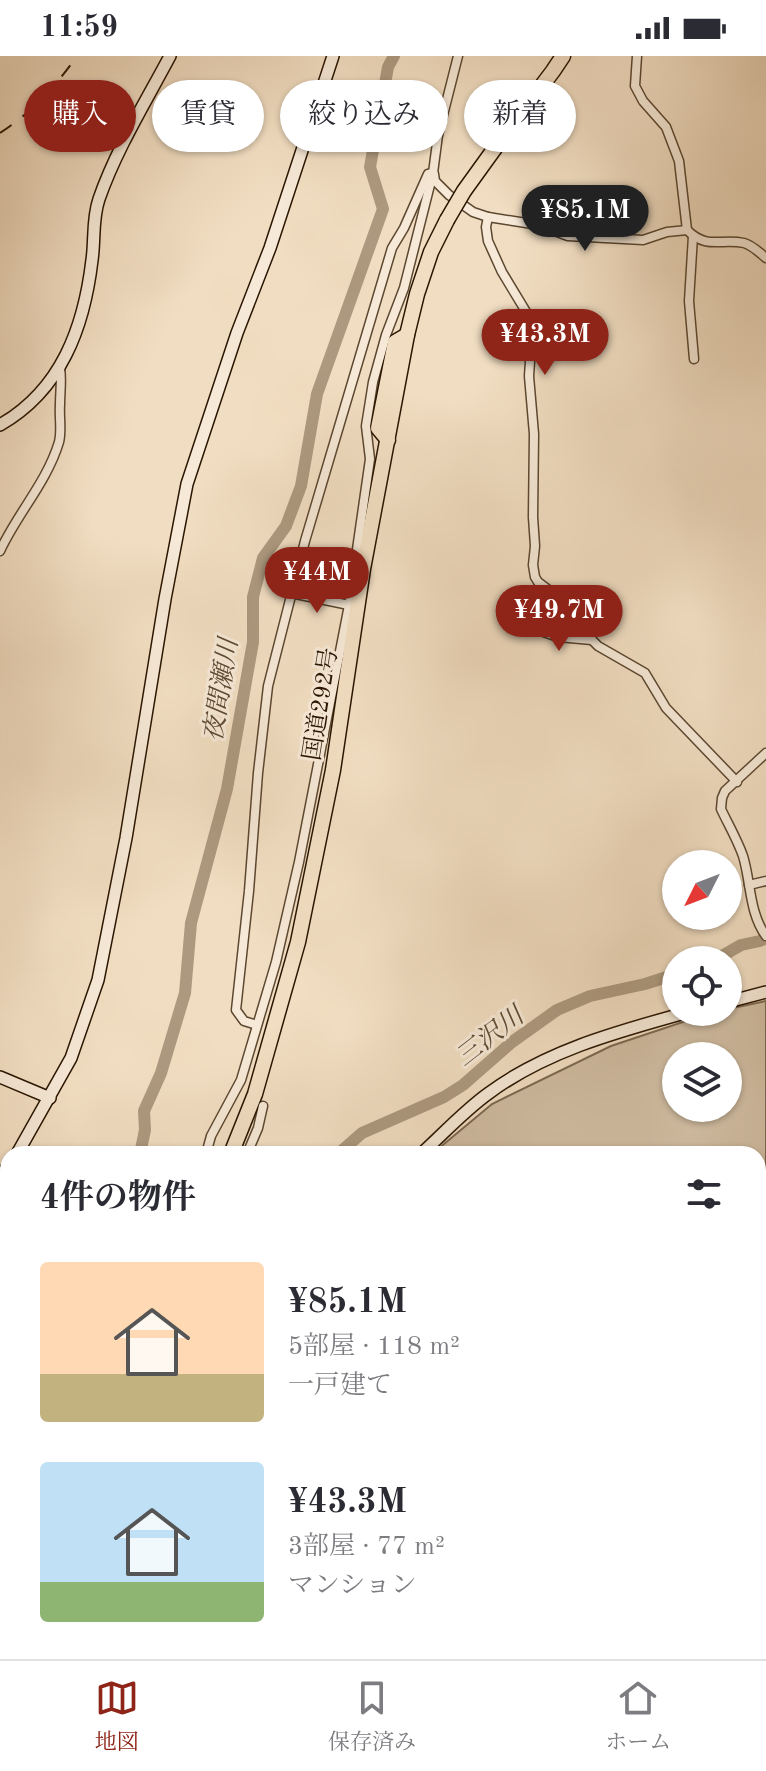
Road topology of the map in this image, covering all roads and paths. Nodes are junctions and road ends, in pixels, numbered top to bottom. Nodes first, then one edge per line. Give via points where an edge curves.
1 (170, 56) edge
2 (333, 56) edge
3 (458, 56) edge
4 (552, 56) edge
5 (563, 56) edge
6 (637, 56) edge
7 (325, 80) edge
8 (540, 80) edge
9 (546, 80) edge
10 (448, 90) edge
11 (302, 152) edge
12 (434, 152) edge
13 (492, 152) edge
14 (433, 173) junction
15 (488, 217) junction
16 (690, 233) junction
17 (766, 258) edge
18 (694, 359) dead end
19 (60, 368) junction
20 (0, 425) edge
21 (0, 551) edge
22 (291, 593) junction
23 (349, 605) junction
24 (535, 629) dead end
25 (592, 640) junction
26 (766, 753) edge
27 (737, 782) junction
28 (766, 881) edge
29 (749, 885) junction
30 (766, 936) edge
31 (766, 992) edge
32 (742, 998) edge
33 (662, 1020) edge
34 (257, 1025) junction
35 (0, 1077) edge
36 (50, 1098) junction
37 (263, 1106) dead end
38 (22, 1146) edge
39 (208, 1146) edge
40 (234, 1146) edge
41 (250, 1146) edge
42 (430, 1146) edge

1 - 19 street via 99,199 84,306
2 - 7 street
3 - 10 street
4 - 8 highway
5 - 9 highway, 国道292号
6 - 16 street via 635,86 666,127 679,161
11 - 36 street via 187,484 98,980 71,1058
12 - 14 street
13 - 40 highway, 国道292号, bridge via 447,220 417,294 298,942 255,1094
14 - 15 street via 449,195
14 - 22 street via 392,248
14 - 23 street via 373,382 366,426 370,459
15 - 16 street via 539,225 568,236 643,240 677,230
15 - 25 street via 488,241 528,315 532,333 535,577 563,601
16 - 17 street via 706,242 743,243
16 - 18 street
19 - 20 street via 43,392
19 - 21 street via 60,439
22 - 23 street
22 - 34 street via 268,686 236,1010 244,1021
23 - 34 street via 299,862
24 - 25 street
25 - 27 street via 645,673 666,708
26 - 27 street
27 - 29 street via 725,791 721,809 741,851
28 - 29 street
29 - 30 street
31 - 32 street
33 - 42 street via 580,1045 517,1075
34 - 39 street via 241,1080
35 - 36 street
36 - 38 street
37 - 41 street

